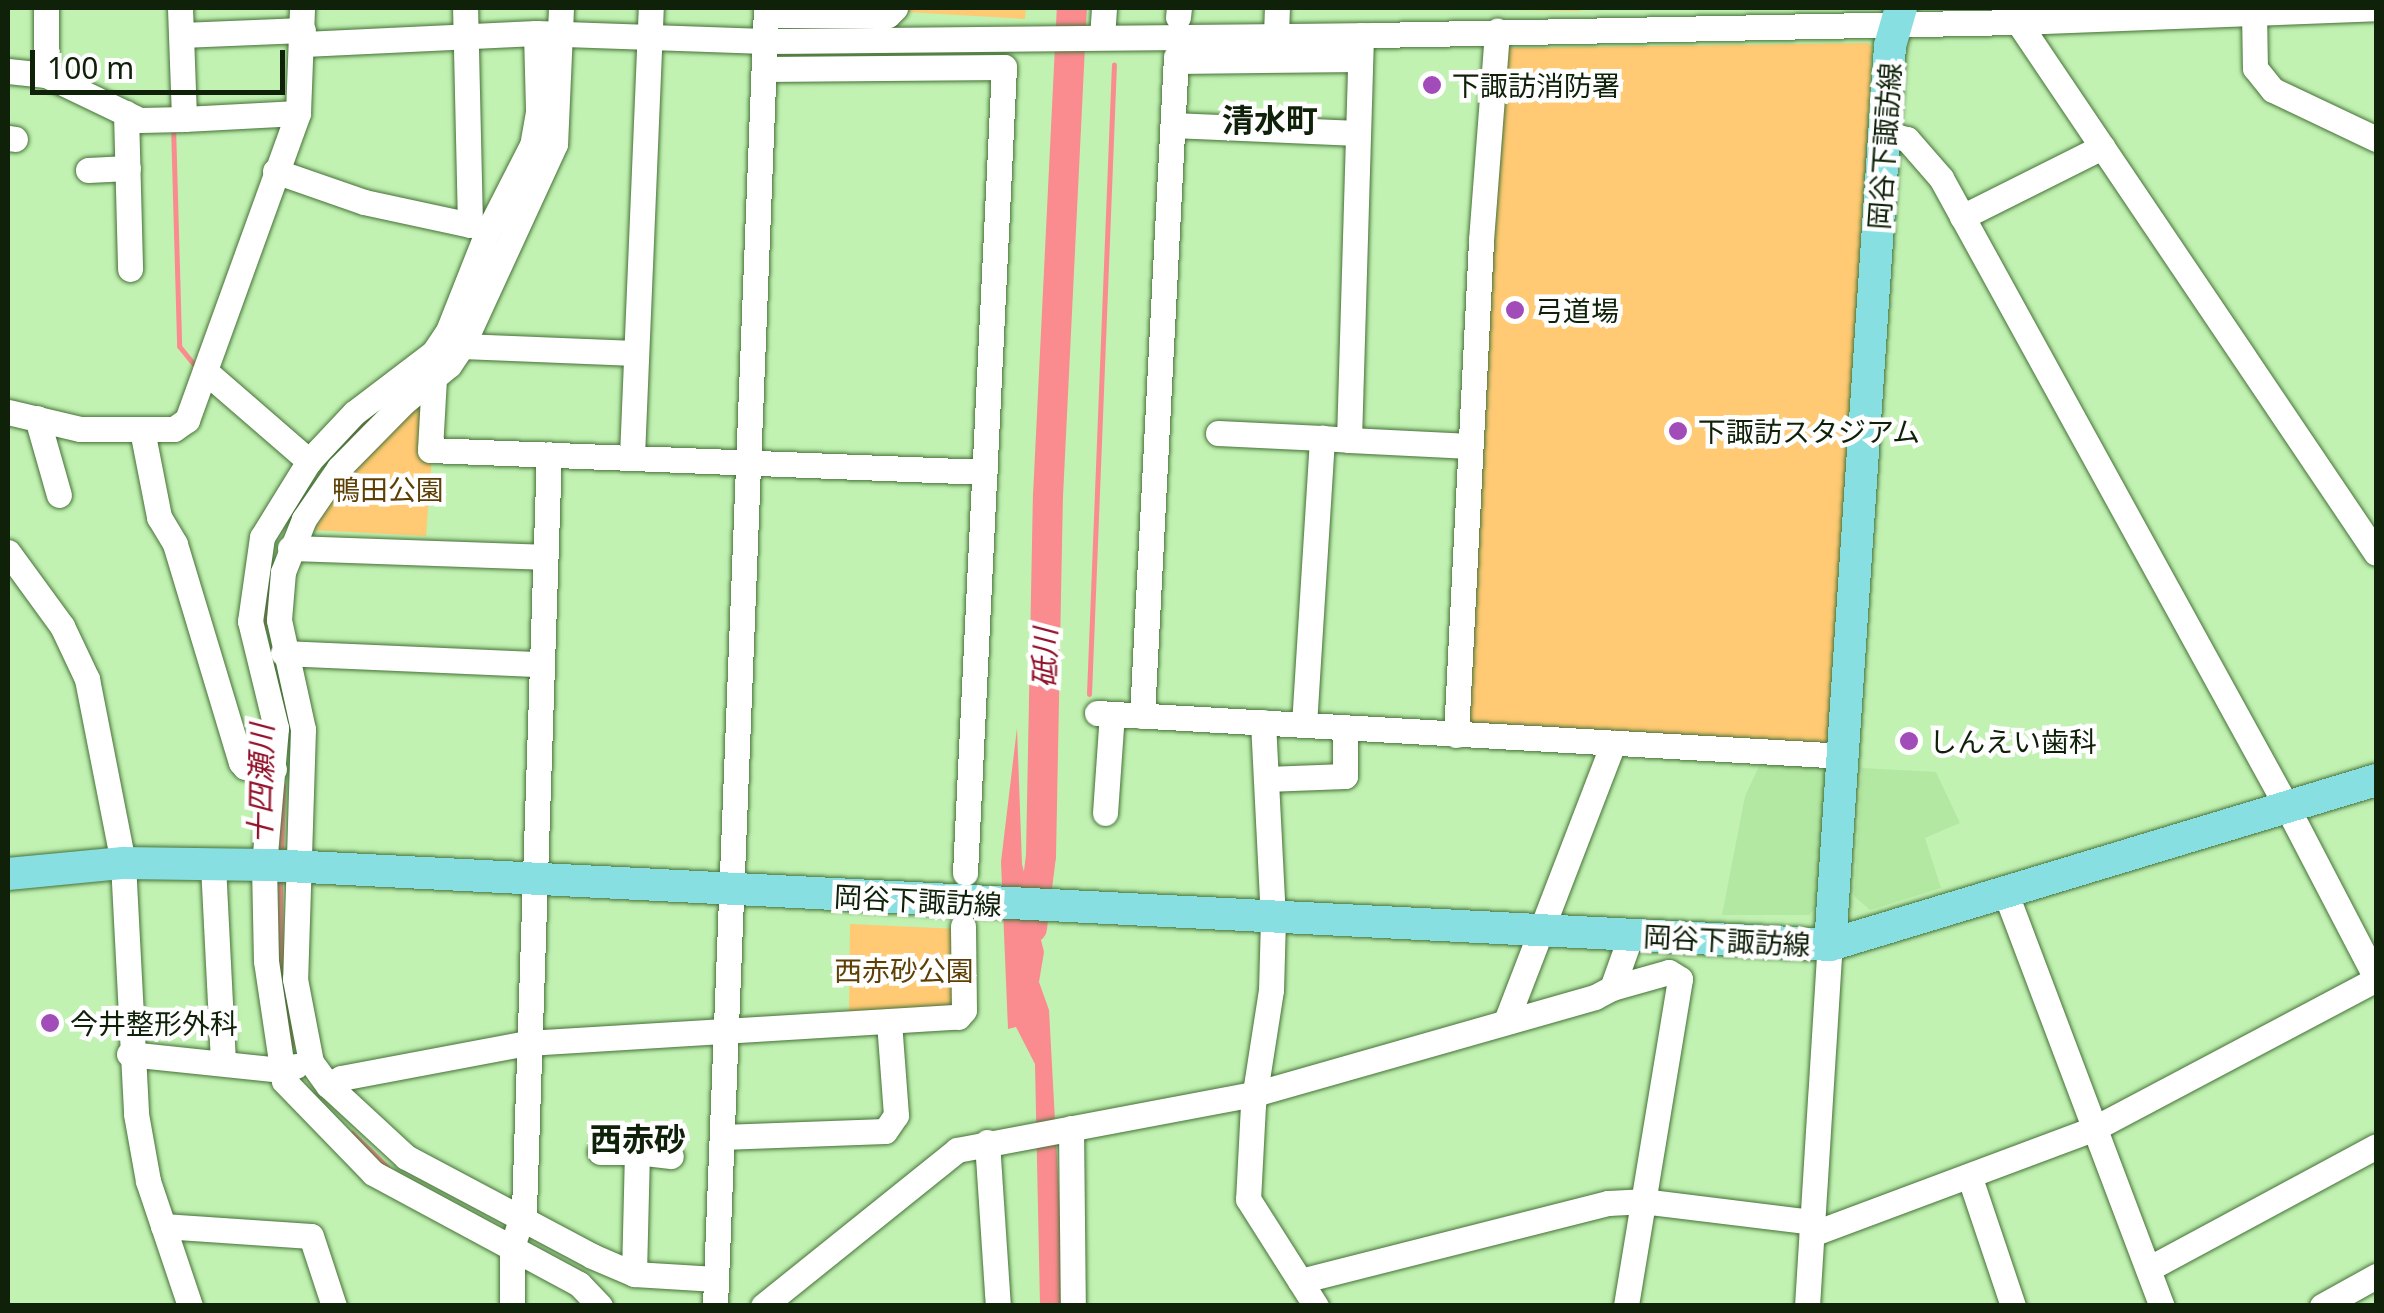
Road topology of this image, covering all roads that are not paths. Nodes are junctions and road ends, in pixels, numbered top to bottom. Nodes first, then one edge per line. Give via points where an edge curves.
1 (46, 8) edge
2 (180, 8) edge
3 (464, 8) edge
4 (651, 8) edge
5 (894, 8) edge
6 (1104, 8) edge
7 (1277, 8) edge
8 (2376, 8) edge
9 (2254, 12) junction
10 (1898, 16) edge
11 (765, 21) edge
12 (2018, 22) junction
13 (552, 25) edge
14 (303, 27) edge
15 (1497, 31) junction
16 (181, 36) junction
17 (650, 36) junction
18 (1276, 36) junction
19 (466, 37) junction
20 (1098, 38) junction
21 (1361, 47) junction
22 (764, 70) junction
23 (8, 71) edge
24 (46, 76) junction
25 (298, 113) junction
26 (126, 114) junction
27 (173, 120) junction
28 (1173, 125) junction
29 (1358, 133) junction
30 (1884, 133) junction
31 (2376, 139) edge
32 (2102, 146) junction
33 (128, 168) junction
34 (88, 170) dead end
35 (275, 171) junction
36 (1962, 217) junction
37 (130, 269) dead end
38 (462, 346) junction
39 (636, 353) junction
40 (205, 370) junction
41 (434, 378) junction
42 (8, 412) edge
43 (37, 418) junction
44 (363, 423) junction
45 (142, 430) junction
46 (1218, 433) dead end
47 (1322, 438) junction
48 (1349, 440) junction
49 (1470, 446) junction
50 (549, 454) junction
51 (632, 456) junction
52 (309, 461) junction
53 (750, 462) junction
54 (985, 472) junction
55 (59, 495) dead end
56 (290, 548) junction
57 (8, 552) edge
58 (2376, 553) edge
59 (544, 557) junction
60 (284, 653) junction
61 (540, 664) junction
62 (1142, 716) junction
63 (1263, 722) junction
64 (1304, 725) junction
65 (1344, 728) junction
66 (1456, 735) junction
67 (1613, 743) junction
68 (1844, 756) junction
69 (274, 769) junction
70 (1266, 780) junction
71 (2376, 780) edge
72 (2288, 807) junction
73 (1105, 813) dead end
74 (122, 864) junction
75 (212, 865) junction
76 (280, 866) junction
77 (965, 873) dead end
78 (8, 874) edge
79 (532, 878) junction
80 (732, 890) junction
81 (2006, 894) junction
82 (1273, 919) junction
83 (963, 926) dead end
84 (1541, 930) junction
85 (1631, 934) junction
86 (1830, 945) junction
87 (2376, 979) edge
88 (1612, 988) junction
89 (1506, 1020) junction
90 (889, 1022) junction
91 (726, 1032) junction
92 (527, 1043) junction
93 (130, 1054) junction
94 (223, 1061) junction
95 (296, 1066) junction
96 (328, 1084) junction
97 (1258, 1093) junction
98 (2095, 1128) junction
99 (1064, 1130) junction
100 (722, 1137) junction
101 (993, 1141) junction
102 (2376, 1146) edge
103 (600, 1152) dead end
104 (637, 1152) junction
105 (671, 1156) dead end
106 (385, 1161) junction
107 (1970, 1178) junction
108 (1642, 1200) junction
109 (163, 1226) junction
110 (1812, 1228) junction
111 (517, 1233) junction
112 (2148, 1269) junction
113 (996, 1272) junction
114 (634, 1274) junction
115 (2376, 1276) edge
116 (1300, 1280) junction
117 (716, 1292) edge
118 (190, 1306) edge
119 (334, 1306) edge
120 (512, 1306) edge
121 (600, 1306) edge
122 (764, 1306) edge
123 (987, 1306) edge
124 (998, 1306) edge
125 (1073, 1306) edge
126 (1316, 1306) edge
127 (1626, 1306) edge
128 (1807, 1306) edge
129 (2014, 1306) edge
130 (2162, 1306) edge
131 (2322, 1306) edge

1 - 24 street
2 - 16 street
3 - 19 street
4 - 17 street
5 - 11 street via 888,15
6 - 20 street
7 - 18 street
8 - 9 street
9 - 12 street
9 - 31 street via 2255,68 2273,90
10 - 12 street
10 - 15 street
10 - 30 main road, 岡谷下諏訪線
11 - 17 street
11 - 20 street
11 - 22 street
12 - 32 street
13 - 17 street
13 - 19 street
13 - 38 street via 555,144
13 - 44 street via 532,144 448,332
14 - 16 street
14 - 19 street
14 - 25 street
15 - 21 street
15 - 49 street
16 - 27 street
17 - 39 street
18 - 20 street
18 - 21 street
19 - 35 street via 470,225 364,202
21 - 28 street via 1176,59
21 - 29 street
22 - 53 street
22 - 54 street via 1004,67
23 - 24 street
24 - 26 street
25 - 27 street
25 - 35 street
26 - 27 street
26 - 33 street
28 - 29 street
28 - 62 street
29 - 48 street
30 - 36 street via 1907,140
30 - 68 main road, 岡谷下諏訪線
32 - 36 street
32 - 58 street
33 - 34 street
33 - 37 street
35 - 40 street
36 - 72 street
38 - 39 street
38 - 41 street
39 - 51 street
40 - 45 street via 188,420 174,429
40 - 52 street
41 - 44 street
41 - 50 street via 430,450
42 - 43 street
43 - 45 street via 80,429
43 - 55 street
44 - 52 street
44 - 56 street
45 - 69 street via 159,517 176,544 240,762
46 - 47 street
47 - 48 street
47 - 64 street
48 - 49 street
49 - 66 street
50 - 51 street
50 - 59 street
51 - 53 street
52 - 69 street via 262,537 252,594 252,638 276,728
53 - 54 street
53 - 80 street
54 - 77 street
56 - 59 street
56 - 60 street via 280,591
57 - 74 street via 62,626 86,679
59 - 61 street
60 - 61 street
60 - 76 street via 304,729
61 - 79 street
62 - 63 street
62 - 73 street via 1104,713
63 - 64 street
63 - 70 street
64 - 65 street
65 - 66 street
65 - 70 street via 1345,776
66 - 67 street
67 - 68 street
67 - 84 street
68 - 86 main road, 岡谷下諏訪線
69 - 76 street
70 - 82 street
71 - 72 main road, 岡谷下諏訪線
72 - 81 main road, 岡谷下諏訪線
72 - 87 street
74 - 75 main road, 岡谷下諏訪線
74 - 78 main road, 岡谷下諏訪線
74 - 93 street
75 - 76 main road, 岡谷下諏訪線
75 - 94 street
76 - 79 main road, 岡谷下諏訪線
76 - 95 street via 266,961
79 - 80 main road, 岡谷下諏訪線
79 - 92 street
80 - 82 main road, 岡谷下諏訪線
80 - 91 street
81 - 86 main road, 岡谷下諏訪線
81 - 98 street
82 - 84 main road, 岡谷下諏訪線
82 - 97 street
83 - 90 street via 964,1010 958,1018
84 - 85 main road, 岡谷下諏訪線
84 - 89 street
85 - 86 main road, 岡谷下諏訪線
85 - 88 street
86 - 110 street
87 - 98 street
88 - 89 street
88 - 108 street via 1669,972 1680,979
89 - 97 street
90 - 91 street
90 - 100 street via 896,1115 885,1131
91 - 92 street
91 - 100 street
92 - 96 street
92 - 111 street
93 - 94 street
93 - 109 street via 148,1181
94 - 95 street
95 - 96 street
95 - 106 street via 284,1081
96 - 106 street
97 - 99 street
97 - 116 street via 1248,1200
98 - 107 street
98 - 112 street
99 - 101 street
99 - 125 street
100 - 117 street
101 - 113 street
101 - 122 street via 935,1164
102 - 112 street
103 - 104 street
104 - 105 street
104 - 114 street
106 - 111 street
107 - 110 street
107 - 129 street
108 - 110 street
108 - 116 street
108 - 127 street
109 - 118 street
109 - 119 street via 310,1236
110 - 128 street
111 - 114 street
111 - 120 street
111 - 121 street
112 - 130 street
113 - 123 street via 986,1274
113 - 124 street
114 - 117 street
115 - 131 street
116 - 126 street

